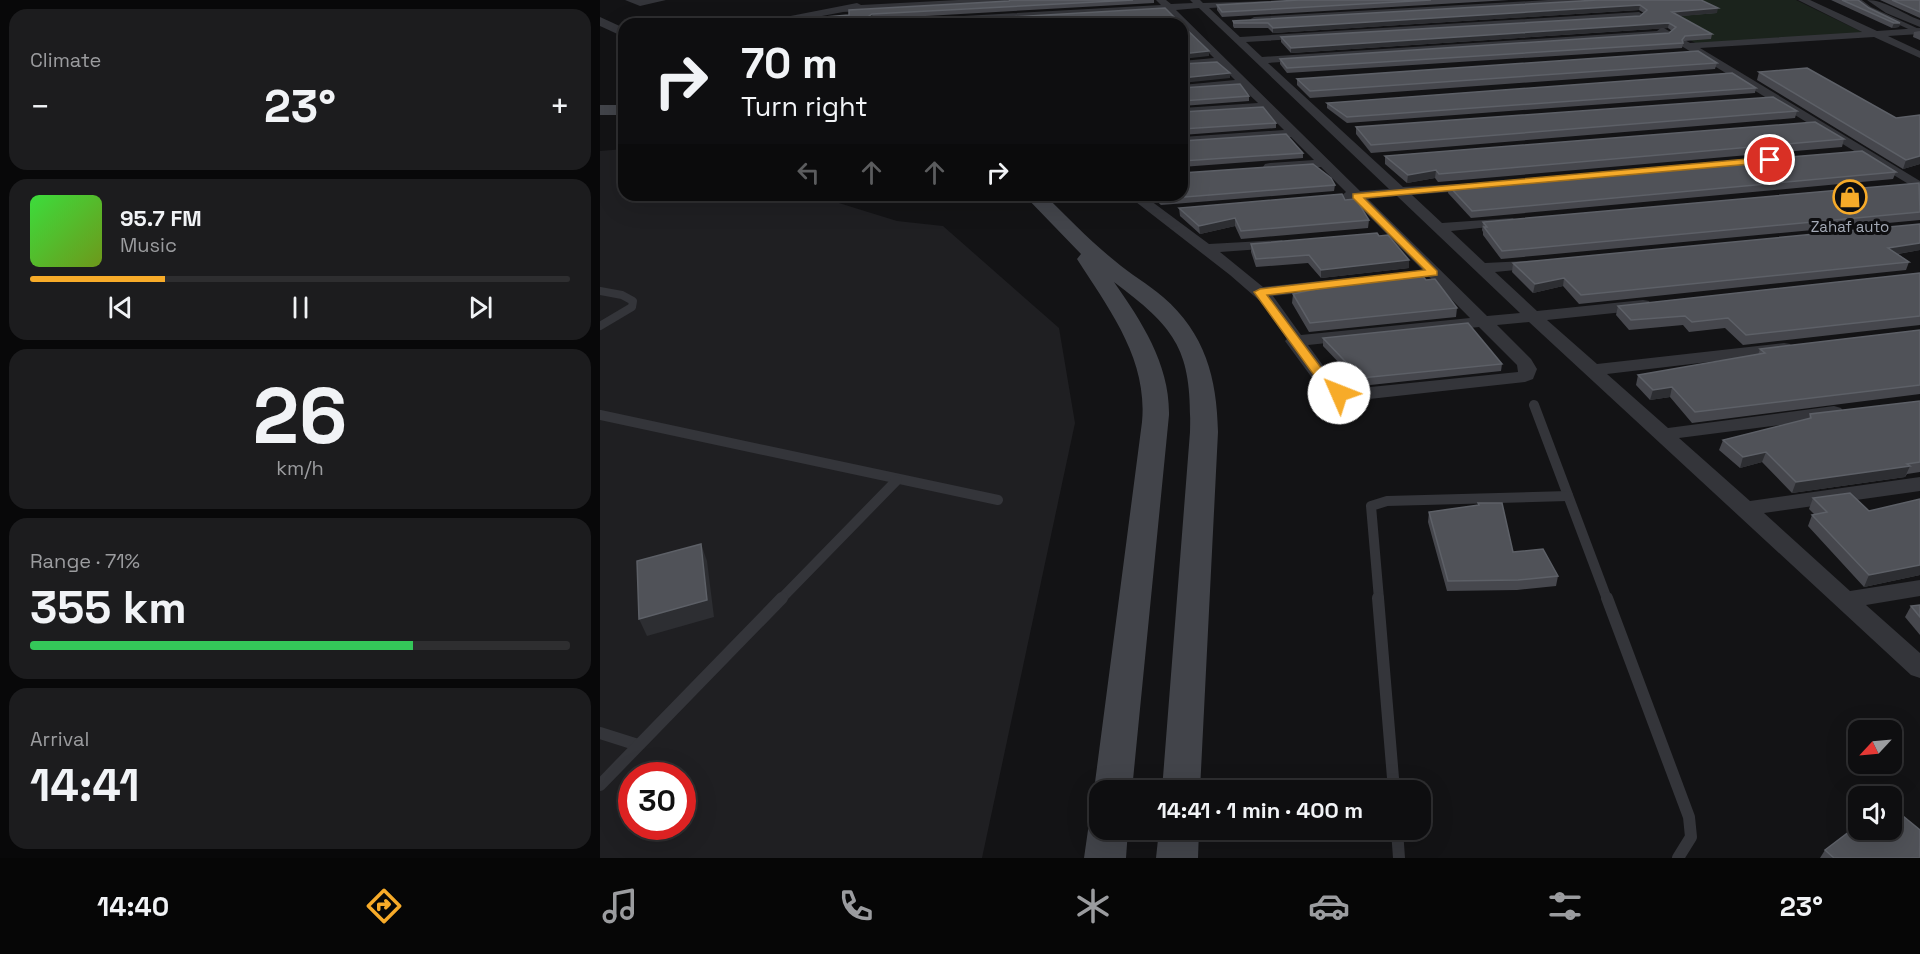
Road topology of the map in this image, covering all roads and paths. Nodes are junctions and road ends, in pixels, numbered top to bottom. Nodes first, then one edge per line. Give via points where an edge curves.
1 (630, 0) edge
2 (661, 0) edge
3 (886, 0) edge
4 (1009, 0) edge
5 (1298, 0) edge
6 (1596, 0) edge
7 (1803, 0) edge
8 (1817, 0) edge
9 (1858, 0) edge
10 (1872, 0) edge
11 (1198, 3) edge
12 (1165, 4) edge
13 (1622, 5) edge
14 (844, 9) junction
15 (1639, 15) junction
16 (797, 18) edge
17 (961, 18) edge
18 (1178, 18) edge
19 (600, 21) edge
20 (1242, 21) edge
21 (1919, 29) edge
22 (618, 30) edge
23 (1188, 30) edge
24 (1668, 33) junction
25 (1888, 33) junction
26 (1875, 34) junction
27 (1238, 40) junction
28 (1920, 48) edge
29 (1694, 49) junction
30 (1675, 54) edge
31 (1920, 55) edge
32 (1259, 60) junction
33 (1222, 61) junction
34 (1188, 64) edge
35 (1733, 73) junction
36 (1710, 75) edge
37 (1244, 83) junction
38 (1188, 88) edge
39 (1773, 98) junction
40 (1749, 99) edge
41 (1267, 106) junction
42 (600, 110) edge
43 (618, 110) edge
44 (1188, 112) edge
45 (1814, 123) junction
46 (1790, 124) edge
47 (1294, 133) junction
48 (1188, 141) edge
49 (1862, 152) junction
50 (1838, 154) edge
51 (1324, 164) junction
52 (1253, 168) edge
53 (1918, 181) edge
54 (1484, 185) edge
55 (1401, 192) junction
56 (1356, 196) junction
57 (1333, 198) edge
58 (1040, 201) edge
59 (1142, 201) edge
60 (1179, 210) edge
61 (1156, 212) junction
62 (1522, 220) edge
63 (1439, 228) junction
64 (1393, 232) junction
65 (1370, 234) edge
66 (1073, 235) junction
67 (1288, 242) edge
68 (1206, 249) junction
69 (1553, 261) edge
70 (1482, 268) junction
71 (1433, 273) junction
72 (1410, 275) edge
73 (1375, 279) edge
74 (600, 291) edge
75 (1260, 292) junction
76 (1663, 303) edge
77 (1534, 317) junction
78 (1482, 322) junction
79 (600, 326) edge
80 (1294, 341) junction
81 (1803, 345) edge
82 (1593, 370) junction
83 (1534, 405) dead end
84 (1850, 410) edge
85 (600, 415) edge
86 (1663, 434) junction
87 (897, 480) junction
88 (1920, 484) edge
89 (1568, 496) junction
90 (998, 500) dead end
91 (1746, 509) junction
92 (1920, 588) edge
93 (1845, 600) junction
94 (1920, 668) edge
95 (600, 733) edge
96 (638, 746) junction
97 (1114, 780) edge
98 (1183, 780) edge
99 (1393, 780) edge
100 (600, 785) edge
101 (1107, 840) edge
102 (1178, 840) edge
103 (1398, 840) edge
104 (1105, 858) edge
105 (1177, 858) edge
106 (1400, 858) edge
107 (1679, 858) edge

1 - 2 street
3 - 14 street
4 - 14 street
5 - 11 street
6 - 20 street
7 - 26 street
8 - 25 street
9 - 21 lane
10 - 21 street
11 - 12 street
11 - 27 street via 1225,22
12 - 17 street
12 - 18 street
13 - 15 street
14 - 16 street
15 - 24 street
15 - 27 street
19 - 22 street
21 - 25 street
23 - 33 street
24 - 29 street
24 - 32 street
25 - 26 street
25 - 28 street
26 - 29 street
26 - 31 street
27 - 32 street
29 - 30 street
29 - 35 street
32 - 55 street via 1313,104
33 - 34 street
33 - 37 street
35 - 36 street
35 - 39 street
37 - 38 street
37 - 41 street
39 - 40 street
39 - 45 street
41 - 44 street
41 - 47 street
42 - 43 main road
45 - 46 street
45 - 49 street
47 - 48 street
47 - 51 street
49 - 50 street
49 - 53 street via 1893,179
51 - 52 street
51 - 56 street
54 - 55 street
55 - 56 street
55 - 63 street
56 - 57 street
56 - 64 street
58 - 66 main road
59 - 61 street
60 - 61 street
61 - 68 street
62 - 63 street
63 - 70 street
64 - 65 street
64 - 71 street
66 - 97 main road via 1144,348 1156,403
66 - 98 main road via 1156,303 1182,330 1201,372 1204,432
67 - 68 street
68 - 75 street
69 - 70 street
70 - 77 street
71 - 72 street
71 - 78 street
73 - 75 street
74 - 79 lane via 633,301 632,307
75 - 80 street
76 - 77 street
77 - 78 street
77 - 82 street
78 - 80 street
78 - 80 street via 1525,363 1527,375 1351,395 1328,387
81 - 82 street
82 - 86 street
83 - 89 lane
84 - 86 street
85 - 87 lane
86 - 91 street
87 - 90 lane
87 - 96 lane
88 - 91 street
89 - 99 lane via 1387,501 1371,506
89 - 107 lane via 1689,817 1691,837
91 - 93 street
92 - 93 street
93 - 94 street
95 - 96 lane
96 - 100 lane
101 - 104 main road
102 - 105 main road
103 - 106 lane

